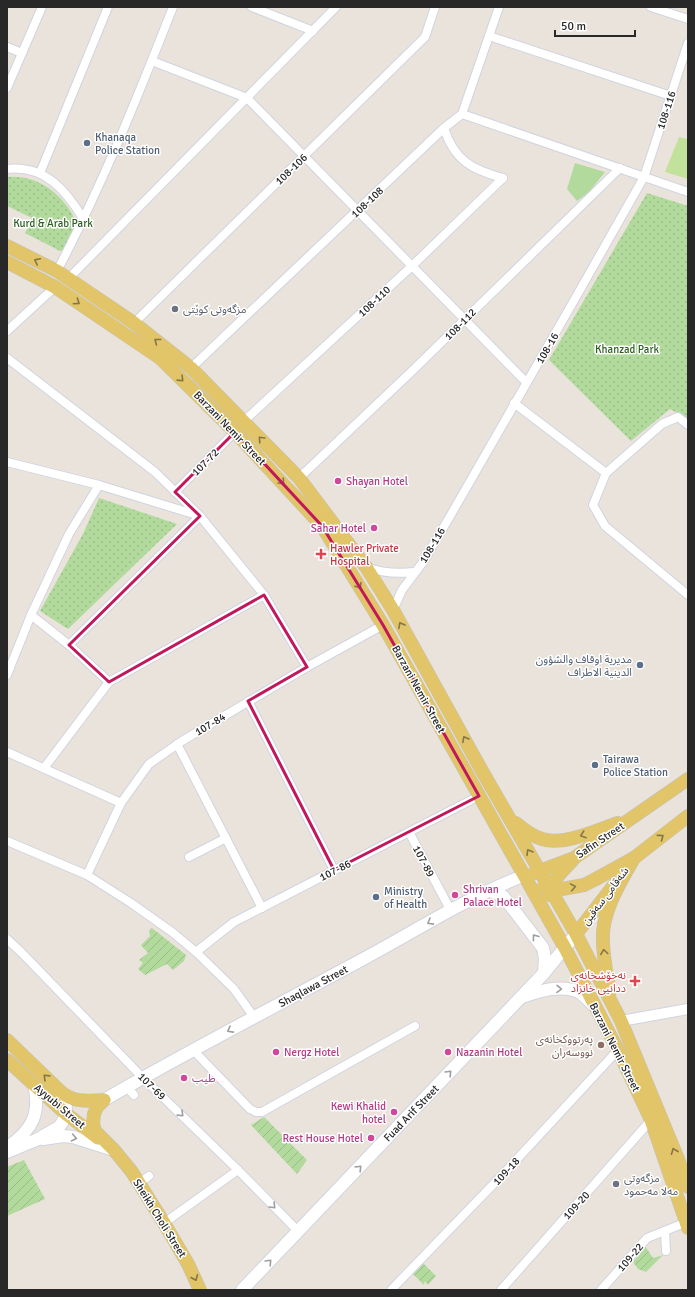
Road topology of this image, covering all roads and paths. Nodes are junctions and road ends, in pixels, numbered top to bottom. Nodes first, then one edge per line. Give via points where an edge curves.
1 (42, 7) edge
2 (108, 7) edge
3 (173, 7) edge
4 (252, 7) edge
5 (336, 7) edge
6 (435, 7) edge
7 (499, 7) edge
8 (651, 7) edge
9 (688, 19) edge
10 (313, 31) junction
11 (489, 36) junction
12 (688, 43) edge
13 (7, 47) edge
14 (22, 53) junction
15 (152, 61) junction
16 (7, 88) edge
17 (671, 96) junction
18 (247, 98) junction
19 (462, 114) junction
20 (444, 128) junction
21 (304, 156) junction
22 (620, 168) junction
23 (7, 169) edge
24 (40, 173) junction
25 (644, 177) junction
26 (688, 192) edge
27 (358, 210) junction
28 (84, 220) junction
29 (7, 246) edge
30 (7, 262) edge
31 (412, 266) junction
32 (57, 270) junction
33 (68, 278) junction
34 (55, 287) junction
35 (464, 319) junction
36 (134, 323) junction
37 (7, 331) edge
38 (7, 358) edge
39 (192, 368) junction
40 (526, 382) junction
41 (514, 402) junction
42 (244, 421) junction
43 (688, 425) edge
44 (235, 432) junction
45 (7, 462) edge
46 (606, 473) junction
47 (299, 478) junction
48 (99, 485) junction
49 (175, 492) junction
50 (200, 516) junction
51 (449, 518) joint
52 (366, 567) junction
53 (414, 572) junction
54 (264, 595) junction
55 (688, 595) edge
56 (393, 610) junction
57 (31, 615) junction
58 (383, 625) junction
59 (69, 645) junction
60 (307, 666) junction
61 (7, 675) edge
62 (109, 682) junction
63 (248, 701) junction
64 (177, 744) junction
65 (7, 752) edge
66 (44, 768) junction
67 (688, 778) edge
68 (479, 796) junction
69 (121, 803) junction
70 (688, 816) edge
71 (510, 818) junction
72 (633, 818) junction
73 (409, 832) junction
74 (226, 838) junction
75 (7, 841) edge
76 (189, 857) dead end
77 (574, 858) junction
78 (634, 858) junction
79 (334, 870) junction
80 (540, 871) junction
81 (87, 875) junction
82 (523, 876) junction
83 (550, 888) junction
84 (490, 890) junction
85 (262, 908) junction
86 (451, 911) junction
87 (556, 932) junction
88 (576, 934) junction
89 (7, 939) edge
90 (565, 948) junction
91 (196, 952) junction
92 (544, 973) junction
93 (521, 997) junction
94 (612, 1004) junction
95 (595, 1006) junction
96 (688, 1009) edge
97 (254, 1017) junction
98 (620, 1021) junction
99 (415, 1026) dead end
100 (7, 1040) edge
101 (193, 1050) junction
102 (618, 1050) junction
103 (7, 1060) edge
104 (143, 1078) junction
105 (34, 1084) junction
106 (60, 1091) junction
107 (104, 1100) junction
108 (66, 1113) junction
109 (651, 1120) junction
110 (36, 1140) junction
111 (7, 1148) edge
112 (114, 1150) junction
113 (7, 1152) edge
114 (238, 1170) junction
115 (688, 1187) edge
116 (164, 1223) junction
117 (687, 1226) edge
118 (298, 1231) junction
119 (665, 1231) junction
120 (666, 1251) dead end
121 (200, 1290) edge
122 (242, 1290) edge
123 (390, 1290) edge
124 (501, 1290) edge
125 (601, 1290) edge

1 - 14 street
2 - 24 street
3 - 15 street
4 - 10 street
5 - 10 street
6 - 21 street, 108-106 via 424,37
7 - 11 street
8 - 9 street
10 - 18 street
11 - 17 street
11 - 19 street
12 - 17 street, 108-116
13 - 14 street
14 - 16 street
15 - 18 street
15 - 28 street
17 - 25 street, 108-116
18 - 21 street
18 - 33 street
19 - 20 street, 108-108
19 - 22 street
20 - 27 street, 108-108
20 - 31 street, 108-110 via 448,142 473,168 503,178
21 - 27 street
21 - 36 street, 108-106
22 - 25 street
22 - 35 street, 108-112
23 - 24 street via 17,168
24 - 28 street via 59,186
25 - 26 street
25 - 40 street, 108-16
27 - 31 street
27 - 39 street, 108-108
28 - 32 street
32 -> 29 main road, Barzani Nemir Street
30 - 34 main road, Barzani Nemir Street
31 - 35 street
31 - 42 street, 108-110
32 - 33 main road, Barzani Nemir Street
33 - 36 main road, Barzani Nemir Street
34 - 37 street
34 -> 44 main road, Barzani Nemir Street via 160,358
35 - 40 street
35 - 47 street, 108-112 via 412,372
39 -> 36 main road, Barzani Nemir Street
38 - 49 street via 155,472
39 - 42 main road, Barzani Nemir Street
40 - 41 street, 108-16
41 - 46 street
41 - 51 street, 108-16
47 -> 42 main road, Barzani Nemir Street
43 - 46 street via 678,417 662,424
44 - 49 street, 107-72
44 -> 58 main road, Barzani Nemir Street via 322,526
45 - 48 street
46 - 55 street via 593,505 605,526
47 - 52 main road, Barzani Nemir Street
48 - 50 street
48 - 57 street via 69,534
49 - 50 street
50 - 54 street
50 - 59 street
51 - 53 street, 108-116 via 423,562
52 - 53 street, 108-116 via 397,574
52 - 56 main road, Barzani Nemir Street
53 - 56 street, 108-116
54 - 60 street
54 - 62 street
71 -> 56 main road, Barzani Nemir Street
57 - 59 street
57 - 61 street
58 - 60 street, 107-84
58 - 68 main road, Barzani Nemir Street
59 - 62 street
60 - 63 street, 107-84
62 - 66 street
63 - 64 street, 107-84
63 - 79 street
64 - 69 street, 107-84 via 149,764
64 - 74 street
65 - 66 street
66 - 69 street
67 - 72 main road, Safin Street
68 - 73 street, 107-86
68 - 82 main road, Barzani Nemir Street
69 - 81 street, 107-84
78 -> 70 main road
72 -> 71 main road via 571,839 551,841 535,837
80 -> 71 main road, Barzani Nemir Street
72 - 77 main road, Safin Street
73 - 79 street, 107-86
73 - 86 street, 107-89
74 - 76 street
74 - 85 street
75 - 81 street
77 - 80 main road, Safin Street
77 - 83 main road via 557,876
83 -> 78 main road via 562,889 584,885
78 - 88 main road, شەقامی سەفین
94 -> 78 main road via 602,939 605,918
79 - 85 street, 107-86
80 - 82 main road, Safin Street
80 - 83 main road, Barzani Nemir Street
81 - 91 street via 131,903
82 - 83 main road
82 - 84 main road, Shaqlawa Street
82 - 87 main road, Barzani Nemir Street
83 - 87 main road via 549,913
83 - 88 main road, Barzani Nemir Street
84 - 86 main road, Shaqlawa Street
92 -> 84 main road via 544,948 503,896
85 - 91 street, 107-86 via 234,922
86 -> 97 main road, Shaqlawa Street
87 - 90 main road, Barzani Nemir Street
88 - 90 main road, Fuad Arif Street
88 - 94 main road, Barzani Nemir Street
89 - 104 street, 107-69
90 - 92 main road, Fuad Arif Street
90 - 95 main road, Barzani Nemir Street
91 - 97 street via 234,989
92 - 93 main road, Fuad Arif Street
93 -> 95 main road via 560,988 580,993
118 -> 93 main road, Fuad Arif Street
94 - 98 main road, Barzani Nemir Street
95 - 102 main road, Barzani Nemir Street
96 - 98 street
97 -> 101 main road, Shaqlawa Street
115 -> 98 main road, Barzani Nemir Street
99 - 101 street via 262,1112 250,1109
106 -> 100 main road, Ayyubi Street
101 - 104 main road, Shaqlawa Street
102 - 109 main road, Barzani Nemir Street
102 - 123 street, 109-18 via 503,1175
103 - 105 main road, Ayyubi Street
104 - 107 main road, Shaqlawa Street via 131,1091
104 -> 114 street, 107-69
105 - 108 main road, Ayyubi Street
105 - 111 main road via 37,1105 35,1116 24,1135
106 - 107 main road, Ayyubi Street via 68,1097 82,1101
106 - 108 main road via 66,1102
107 - 112 main road via 96,1110 93,1124 95,1131
108 - 110 main road via 59,1127
108 - 112 main road, Ayyubi Street
109 - 117 main road, Barzani Nemir Street
109 - 124 street, 109-20
110 -> 112 main road via 72,1137
110 - 113 main road
112 - 116 main road, Sheikh Choli Street via 132,1172 144,1180
114 - 116 street
114 -> 118 street, 107-69
116 -> 121 main road, Sheikh Choli Street
117 - 119 street, 109-22
122 -> 118 main road, Fuad Arif Street
119 - 120 street
119 - 125 street, 109-22 via 647,1238

